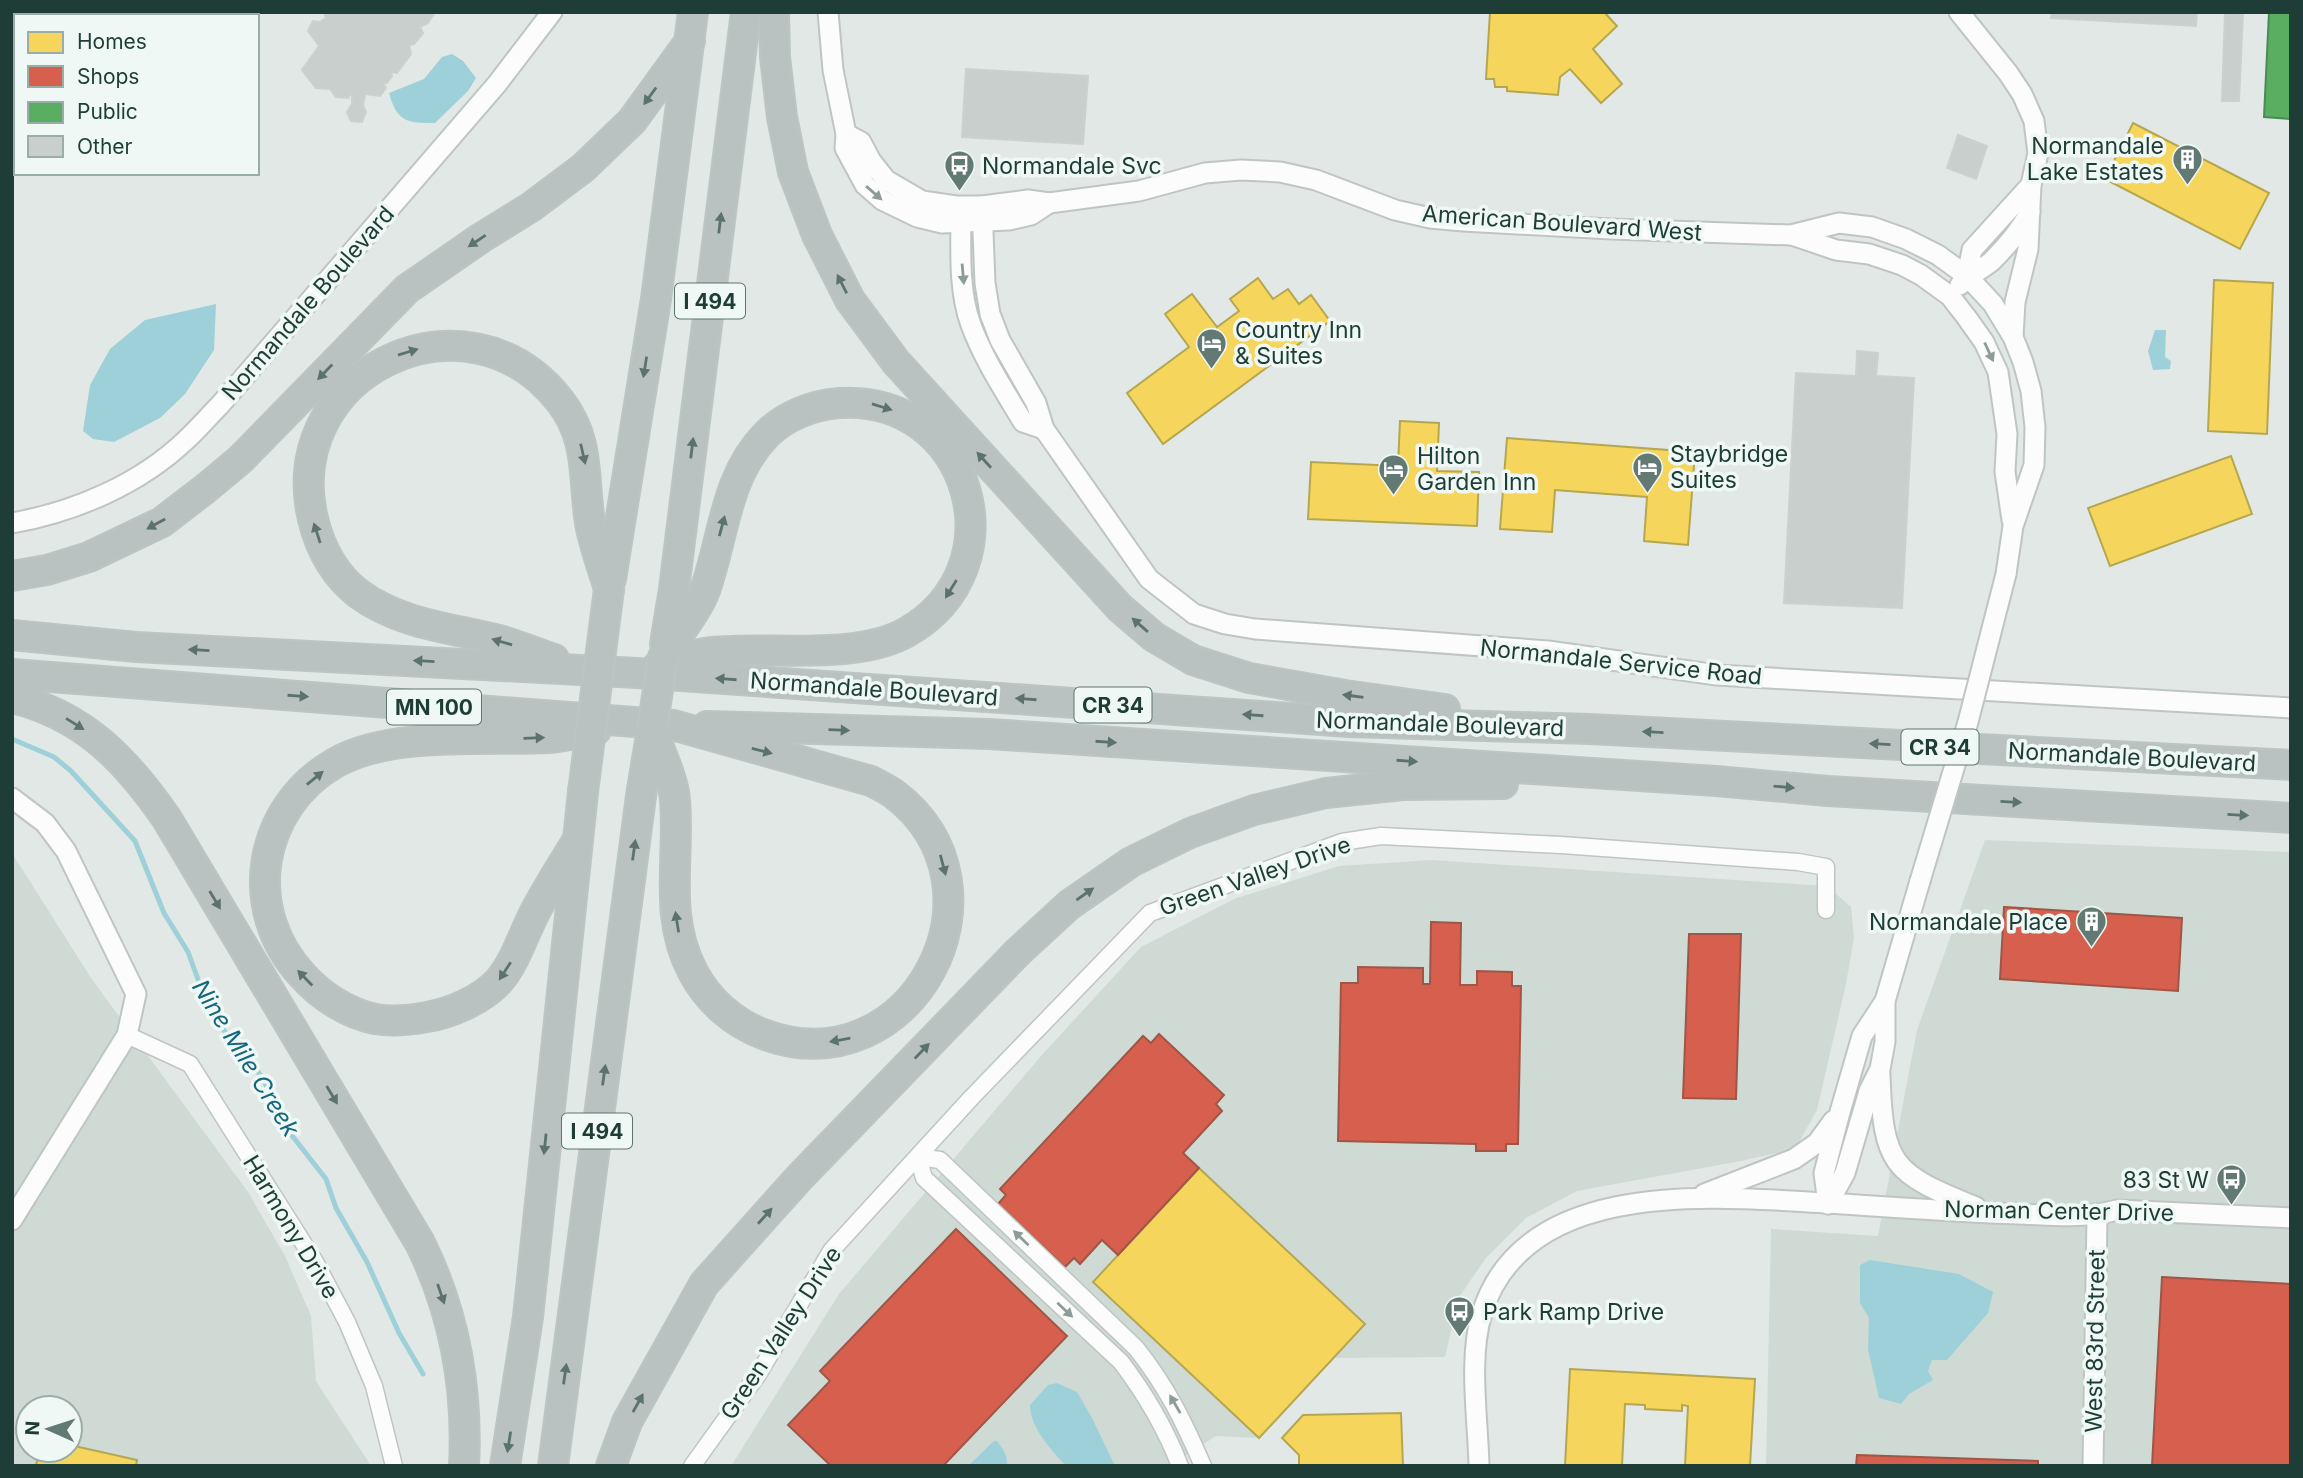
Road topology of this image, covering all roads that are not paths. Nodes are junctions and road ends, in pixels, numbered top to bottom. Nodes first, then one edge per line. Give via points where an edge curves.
1 (552, 12) edge
2 (693, 12) edge
3 (746, 12) edge
4 (774, 12) edge
5 (828, 12) edge
6 (1959, 12) edge
7 (690, 41) junction
8 (2031, 185) junction
9 (2032, 209) junction
10 (961, 214) junction
11 (982, 214) junction
12 (1791, 235) junction
13 (1967, 276) junction
14 (1950, 296) junction
15 (2013, 337) junction
16 (1044, 429) junction
17 (12, 523) edge
18 (2012, 526) junction
19 (12, 576) edge
20 (609, 589) junction
21 (12, 635) edge
22 (663, 657) junction
23 (590, 671) junction
24 (637, 673) junction
25 (12, 674) edge
26 (12, 698) edge
27 (2291, 708) edge
28 (655, 726) junction
29 (1590, 729) junction
30 (2291, 765) edge
31 (1716, 781) junction
32 (12, 798) edge
33 (2291, 818) edge
34 (579, 839) junction
35 (1826, 910) dead end
36 (1885, 1001) junction
37 (127, 1035) junction
38 (1880, 1069) junction
39 (1840, 1111) junction
40 (918, 1157) junction
41 (1694, 1198) junction
42 (1828, 1203) junction
43 (1992, 1213) junction
44 (2097, 1216) junction
45 (2291, 1218) edge
46 (12, 1220) edge
47 (394, 1466) edge
48 (464, 1466) edge
49 (505, 1466) edge
50 (553, 1466) edge
51 (611, 1466) edge
52 (692, 1466) edge
53 (1180, 1466) edge
54 (1203, 1466) edge
55 (1479, 1466) edge
56 (2093, 1466) edge

1 - 17 street, Normandale Boulevard via 497,84 184,442 140,475 92,500
2 - 7 highway, I 494
22 -> 3 highway, I 494
29 -> 4 highway via 1249,678 1193,660 1154,637 1120,608 896,362 850,300 817,235 793,172 782,117
5 - 10 street, American Boulevard West via 832,70 846,134 861,142 886,180 922,201
6 - 8 street via 2008,73 2034,121 2038,153
7 -> 19 highway via 632,121 583,168 407,289 241,459 162,522 102,551 47,570
7 -> 20 highway, I 494 via 656,299
8 - 9 street
8 - 13 street via 1972,250
9 - 13 street via 1990,263
9 - 15 street
10 - 11 street, American Boulevard West
10 -> 16 street, Normandale Service Road via 962,280 970,322 985,359 1023,422
11 - 12 street, American Boulevard West via 1028,200 1049,203 1139,191 1206,173 1241,170 1316,180 1430,218
11 - 16 street, Normandale Service Road via 990,314 1036,403
12 - 13 street, American Boulevard West via 1839,223 1872,227 1938,255
12 - 14 street, American Boulevard West via 1902,265
13 - 14 street
13 - 15 street, American Boulevard West via 1993,304
14 -> 18 street, American Boulevard West via 1984,342 1998,372
15 - 18 street, American Boulevard West via 2031,391 2035,428 2034,465
16 - 27 street, Normandale Service Road via 1149,579 1194,614 1225,624 1548,651 1717,676
18 - 36 street, American Boulevard West, bridge via 2006,574 1968,722
23 -> 20 highway via 503,641 407,620 369,601 340,576 316,533 308,479 313,449 335,403 373,368 422,348 471,347 525,369 553,394 573,423 584,453 591,527
20 - 34 highway, I 494, bridge
23 -> 21 highway, MN 100 via 136,647
22 -> 24 highway via 704,592 739,472 769,432 789,418 830,404 876,404 923,428 956,464 971,506 967,554 947,597 905,633 841,649 711,652
22 - 28 highway, I 494, bridge
23 - 24 highway, Normandale Boulevard / CR 34
29 -> 24 highway, Normandale Boulevard / CR 34 via 1349,722
25 -> 28 highway, MN 100
26 -> 48 highway via 62,716 86,731 111,749 145,788 420,1243 455,1342 463,1396
28 -> 28 highway via 850,774 894,793 910,809 937,845 948,889 943,942 912,1000 877,1027 854,1037 797,1043 749,1028 709,997 681,947 673,872 675,798
28 -> 31 highway, Normandale Boulevard / CR 34 via 989,734
34 -> 28 highway via 497,982 471,1002 439,1015 410,1020 374,1018 325,998 290,962 267,911 265,864 281,819 311,779 337,762 368,750 413,742 553,738
50 -> 28 highway, I 494 via 641,796
30 -> 29 highway, Normandale Boulevard / CR 34
31 -> 33 highway, Normandale Boulevard / CR 34
51 -> 31 highway via 627,1422 704,1284 799,1178 1018,953 1069,905 1131,862 1190,833 1254,810 1326,793 1404,785
32 - 37 street via 46,823 65,851 136,994
34 -> 49 highway, I 494 via 528,1317
35 - 40 street, Green Valley Drive via 1826,867 1798,862 1381,836 1342,842 1150,913
36 - 38 street, American Boulevard West
36 - 39 street, American Boulevard West via 1862,1036
37 - 46 street
37 - 47 street, Harmony Drive via 190,1064 314,1260 348,1322 374,1386
38 - 42 street, American Boulevard West via 1845,1173
38 - 43 street via 1882,1121 1891,1153 1900,1166 1928,1187
39 - 41 street via 1817,1143 1794,1159
39 - 42 street, American Boulevard West via 1824,1172
40 - 52 street, Green Valley Drive via 831,1251 759,1373
40 -> 53 street via 924,1178 1121,1362 1166,1430
54 -> 40 street via 1183,1418 1136,1348 940,1160
41 - 42 street
41 - 55 street via 1593,1212 1532,1242 1504,1269 1482,1313 1476,1345
42 - 43 street, Norman Center Drive
43 - 44 street, Norman Center Drive
44 - 45 street, Norman Center Drive via 2117,1210
44 - 56 street, West 83rd Street

